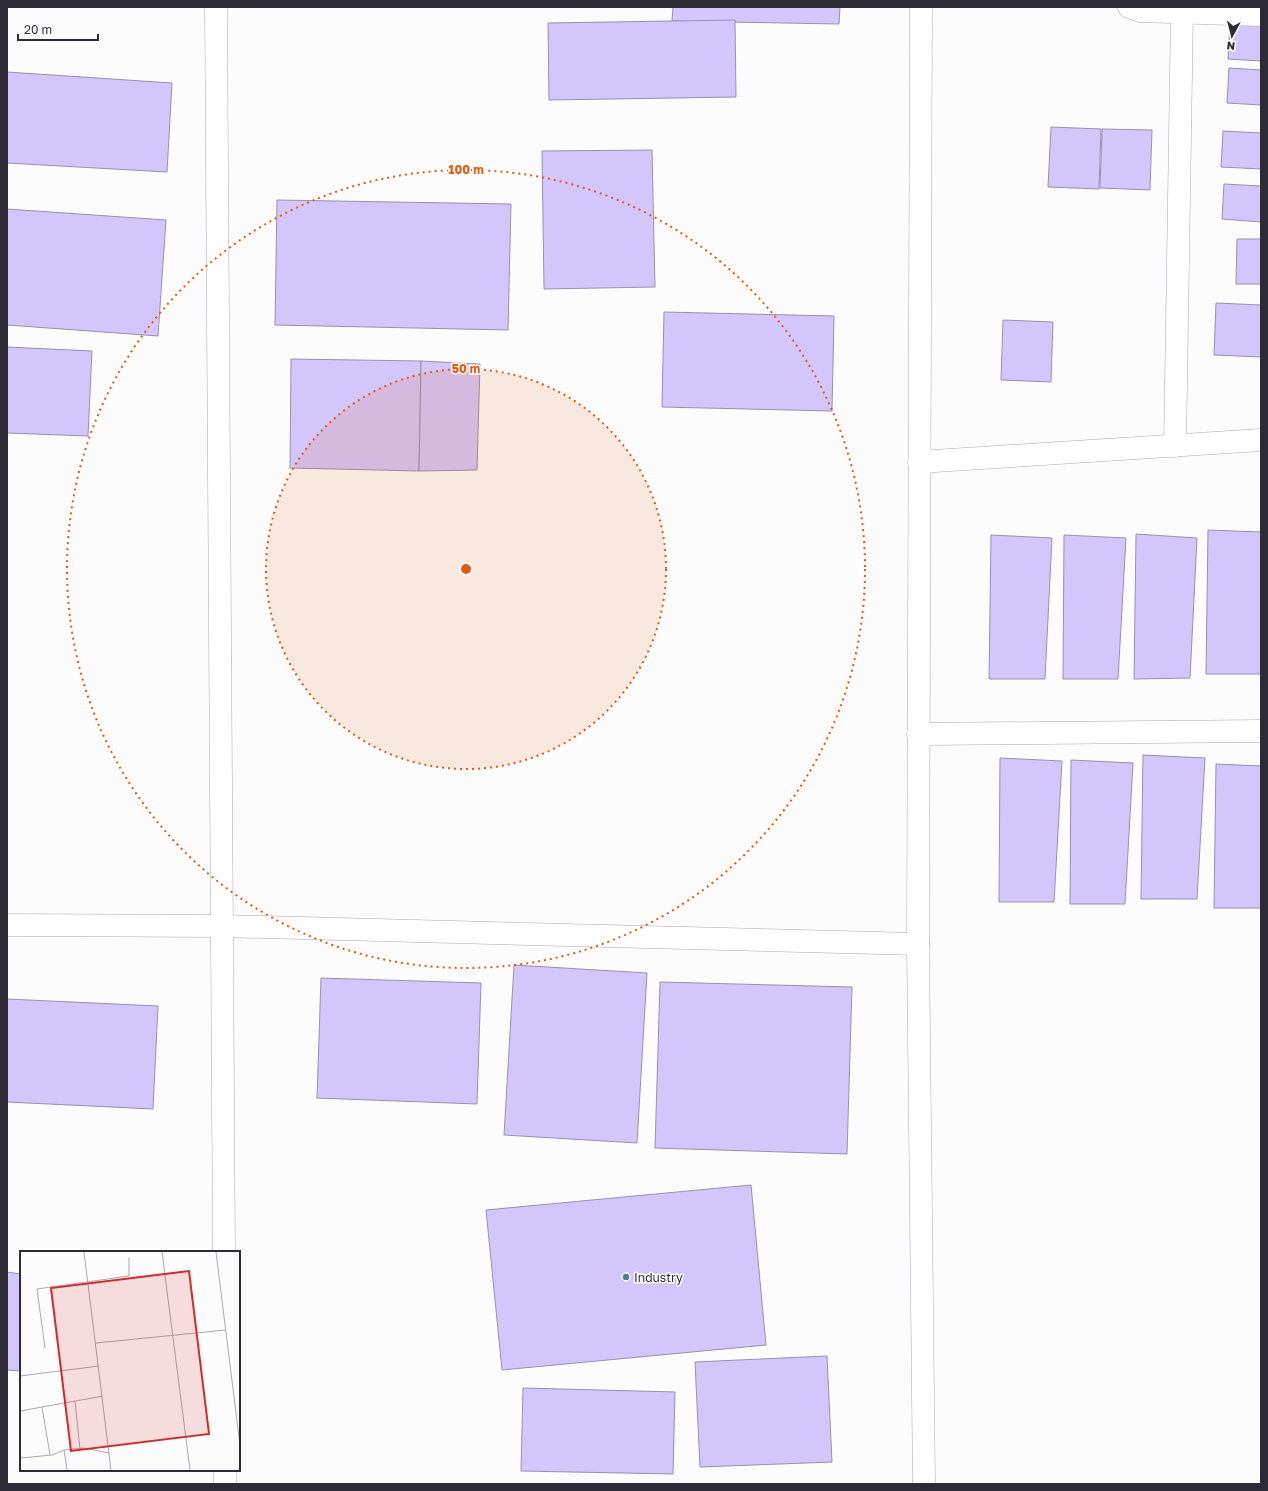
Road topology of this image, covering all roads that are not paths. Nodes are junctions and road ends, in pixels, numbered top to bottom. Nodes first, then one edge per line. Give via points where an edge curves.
1 (216, 7) edge
2 (921, 7) edge
3 (1129, 7) edge
4 (1182, 12) junction
5 (1261, 15) edge
6 (1261, 440) edge
7 (1175, 446) junction
8 (919, 462) junction
9 (1261, 731) edge
10 (918, 734) junction
11 (7, 925) edge
12 (222, 926) junction
13 (918, 944) junction
14 (224, 1251) edge
15 (225, 1471) edge
16 (225, 1484) edge
17 (924, 1484) edge

1 - 12 street
2 - 8 street
3 - 4 street via 1141,11
4 - 5 street
4 - 7 street
6 - 7 street
7 - 8 street
8 - 10 street
9 - 10 street
10 - 13 street
11 - 12 street
12 - 13 street
12 - 14 street
13 - 17 street
15 - 16 street

